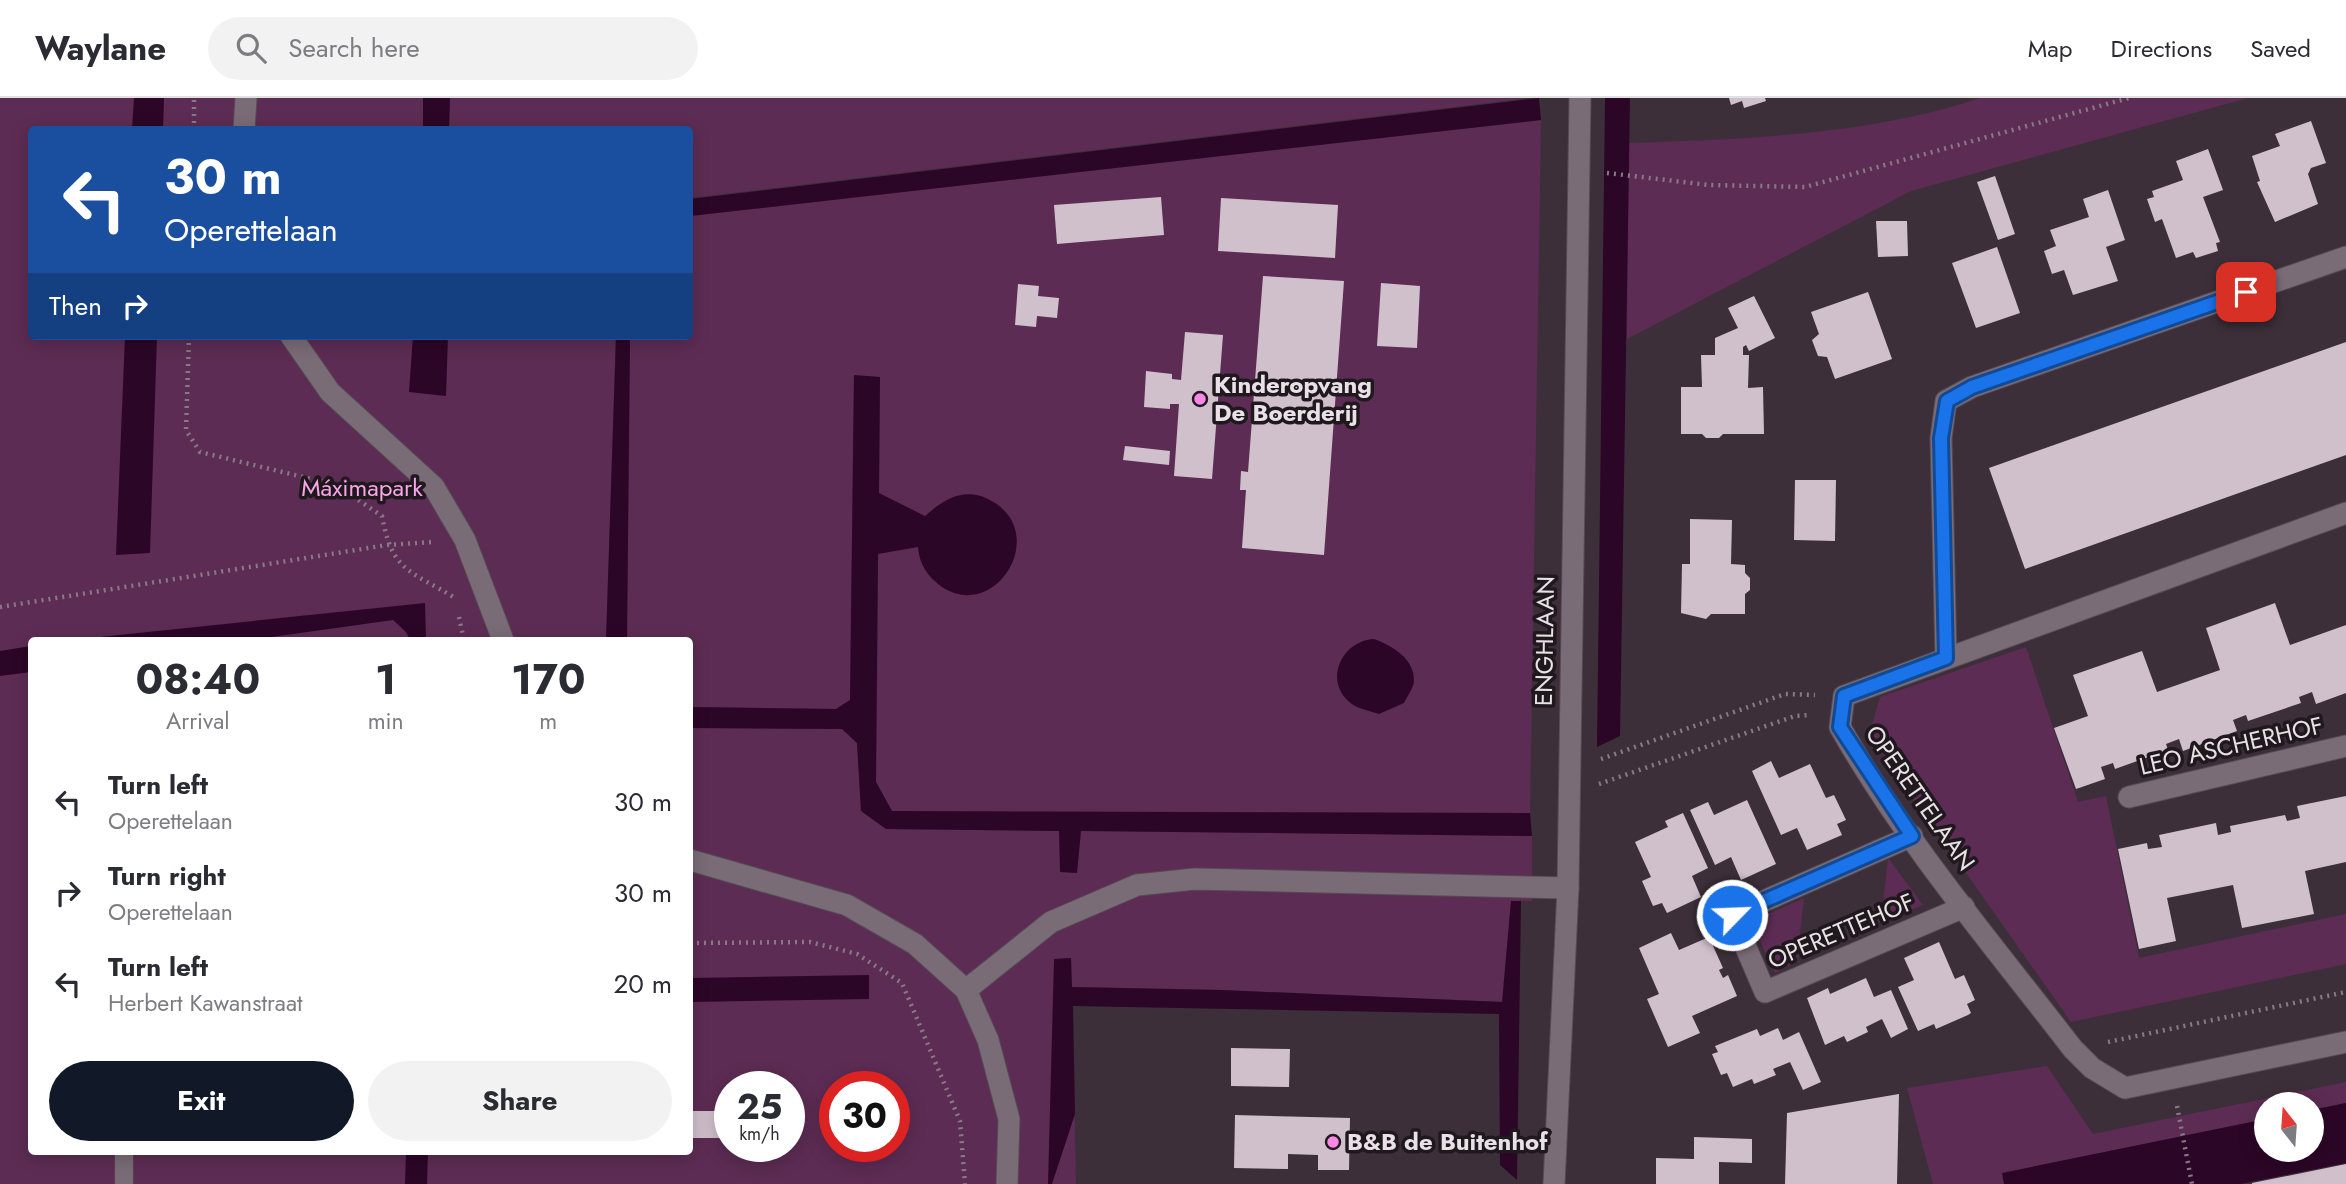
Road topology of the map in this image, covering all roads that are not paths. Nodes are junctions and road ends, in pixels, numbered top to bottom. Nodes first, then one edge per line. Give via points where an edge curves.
1 (246, 98) edge
2 (1580, 98) edge
3 (244, 126) edge
4 (2346, 257) edge
5 (294, 340) edge
6 (2346, 513) edge
7 (502, 637) edge
8 (1946, 658) junction
9 (2346, 746) edge
10 (2129, 797) dead end
11 (1912, 836) junction
12 (693, 861) edge
13 (1568, 887) junction
14 (1964, 907) junction
15 (966, 990) junction
16 (2346, 1042) edge
17 (124, 1155) edge
18 (124, 1184) edge
19 (1007, 1184) edge
20 (1554, 1184) edge

1 - 3 street
2 - 13 street, ENGHLAAN
4 - 8 street via 1972,387 1947,401 1941,438
5 - 7 street via 330,392 434,487 466,540
6 - 8 street, OPERETTELAAN
8 - 11 street, OPERETTELAAN via 1843,704 1840,727
9 - 10 street, LEO ASCHERHOF
11 - 14 street, OPERETTELAAN
11 - 14 street, OPERETTEHOF via 1732,915 1765,992
12 - 15 street via 847,905 915,944
13 - 15 street via 1195,879 1137,885 1051,922
13 - 20 street, ENGHLAAN
14 - 16 street, OPERETTELAAN via 2073,1049 2092,1068 2125,1088
15 - 19 street via 988,1040 1009,1119
17 - 18 lane

